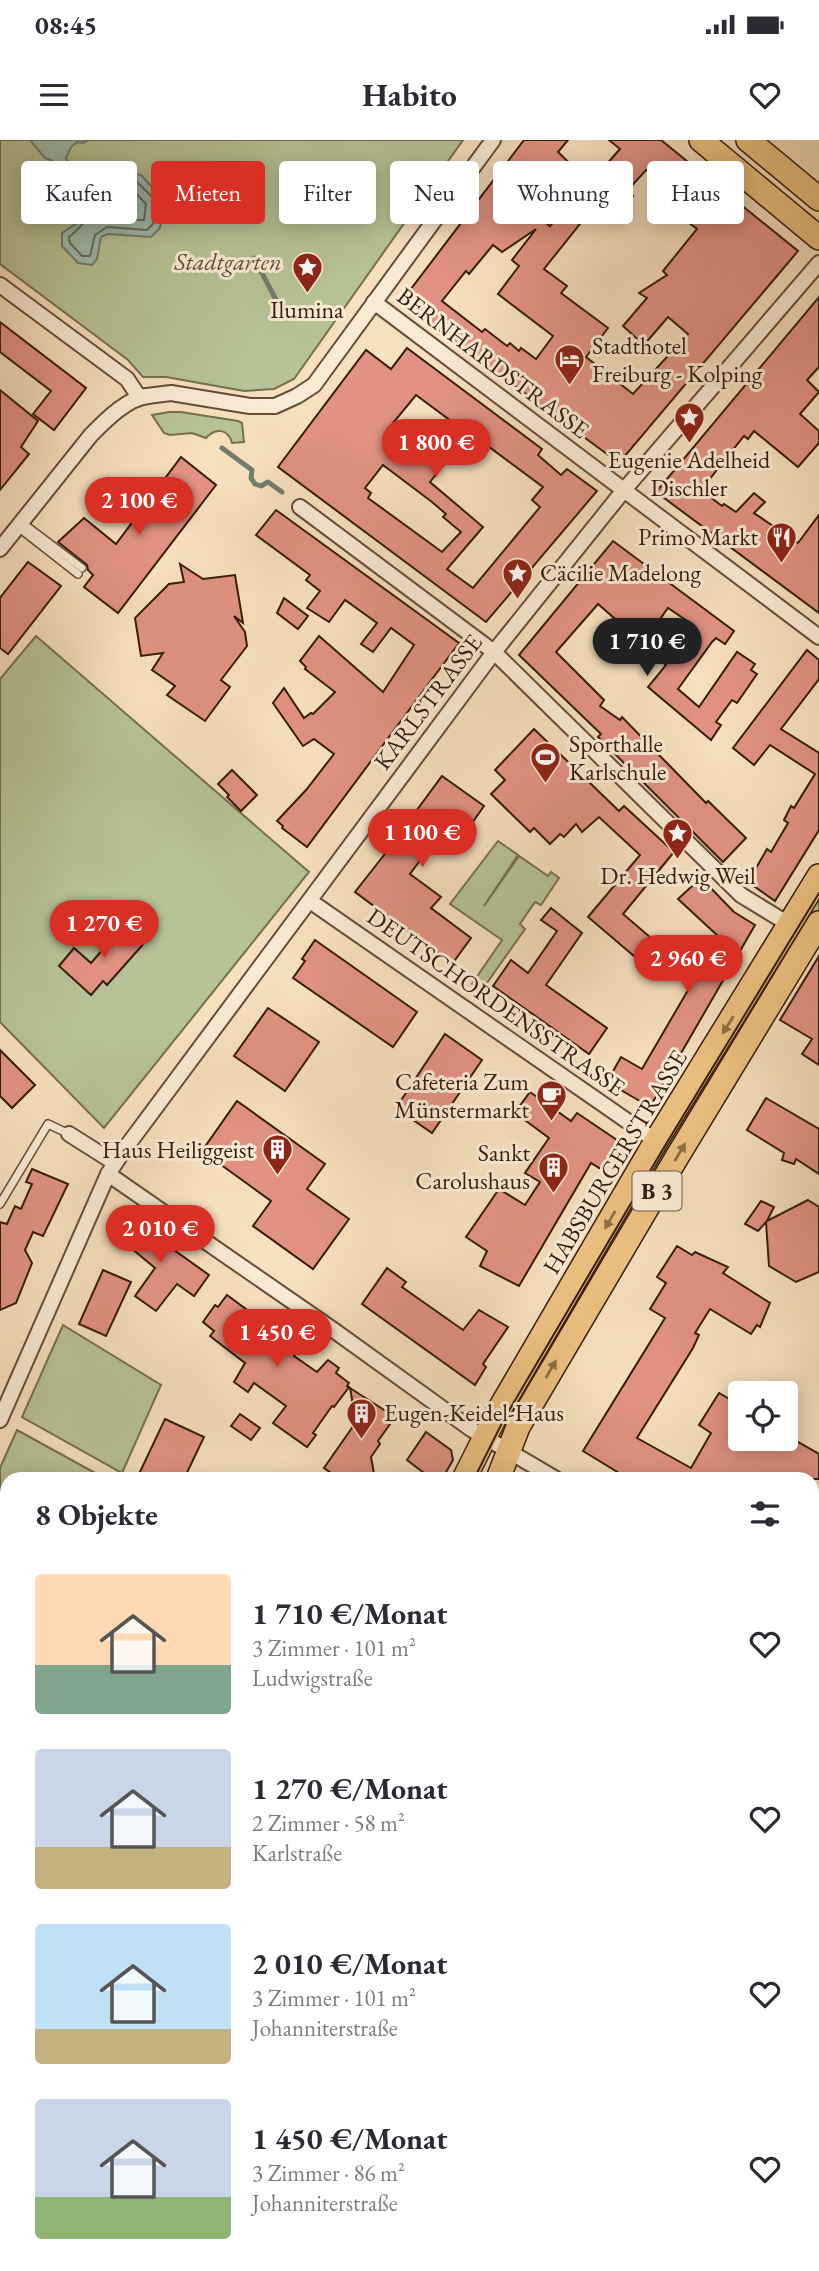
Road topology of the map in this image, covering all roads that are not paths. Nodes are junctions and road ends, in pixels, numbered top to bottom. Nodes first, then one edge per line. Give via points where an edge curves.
1 (493, 140) edge
2 (701, 140) edge
3 (748, 140) edge
4 (819, 199) edge
5 (819, 238) edge
6 (819, 263) edge
7 (0, 285) edge
8 (374, 303) junction
9 (139, 397) junction
10 (624, 490) junction
11 (300, 507) dead end
12 (16, 529) junction
13 (0, 549) edge
14 (80, 571) dead end
15 (819, 637) edge
16 (494, 652) junction
17 (819, 876) edge
18 (310, 901) junction
19 (790, 925) junction
20 (817, 932) edge
21 (69, 1134) joint
22 (656, 1141) junction
23 (112, 1168) junction
24 (0, 1204) edge
25 (2, 1412) edge
26 (497, 1445) junction
27 (471, 1472) edge
28 (498, 1472) edge
29 (544, 1472) edge

1 - 8 street
2 - 5 main road
3 - 4 main road
6 - 10 street, KARLSTRASSE
7 - 9 street via 127,379
8 - 9 street via 314,385 275,406 171,393
8 - 10 street, BERNHARDSTRASSE
9 - 12 street via 91,435
10 - 15 street, BERNHARDSTRASSE
10 - 16 street, KARLSTRASSE
11 - 16 street
12 - 13 street
12 - 14 lane
16 - 18 street, KARLSTRASSE
16 - 19 street via 741,895
17 - 19 main road, HABSBURGERSTRASSE / B 3
18 - 22 street, DEUTSCHORDENSSTRASSE
18 - 23 street, KARLSTRASSE
19 -> 22 main road, HABSBURGERSTRASSE / B 3
26 -> 20 main road, HABSBURGERSTRASSE / B 3 via 518,1427
21 - 23 street
21 - 24 lane via 48,1124
22 -> 26 main road, HABSBURGERSTRASSE / B 3
23 - 25 street, KARLSTRASSE
23 - 26 street
26 - 27 main road, HABSBURGERSTRASSE / B 3
26 - 28 main road, HABSBURGERSTRASSE / B 3
26 - 29 street

